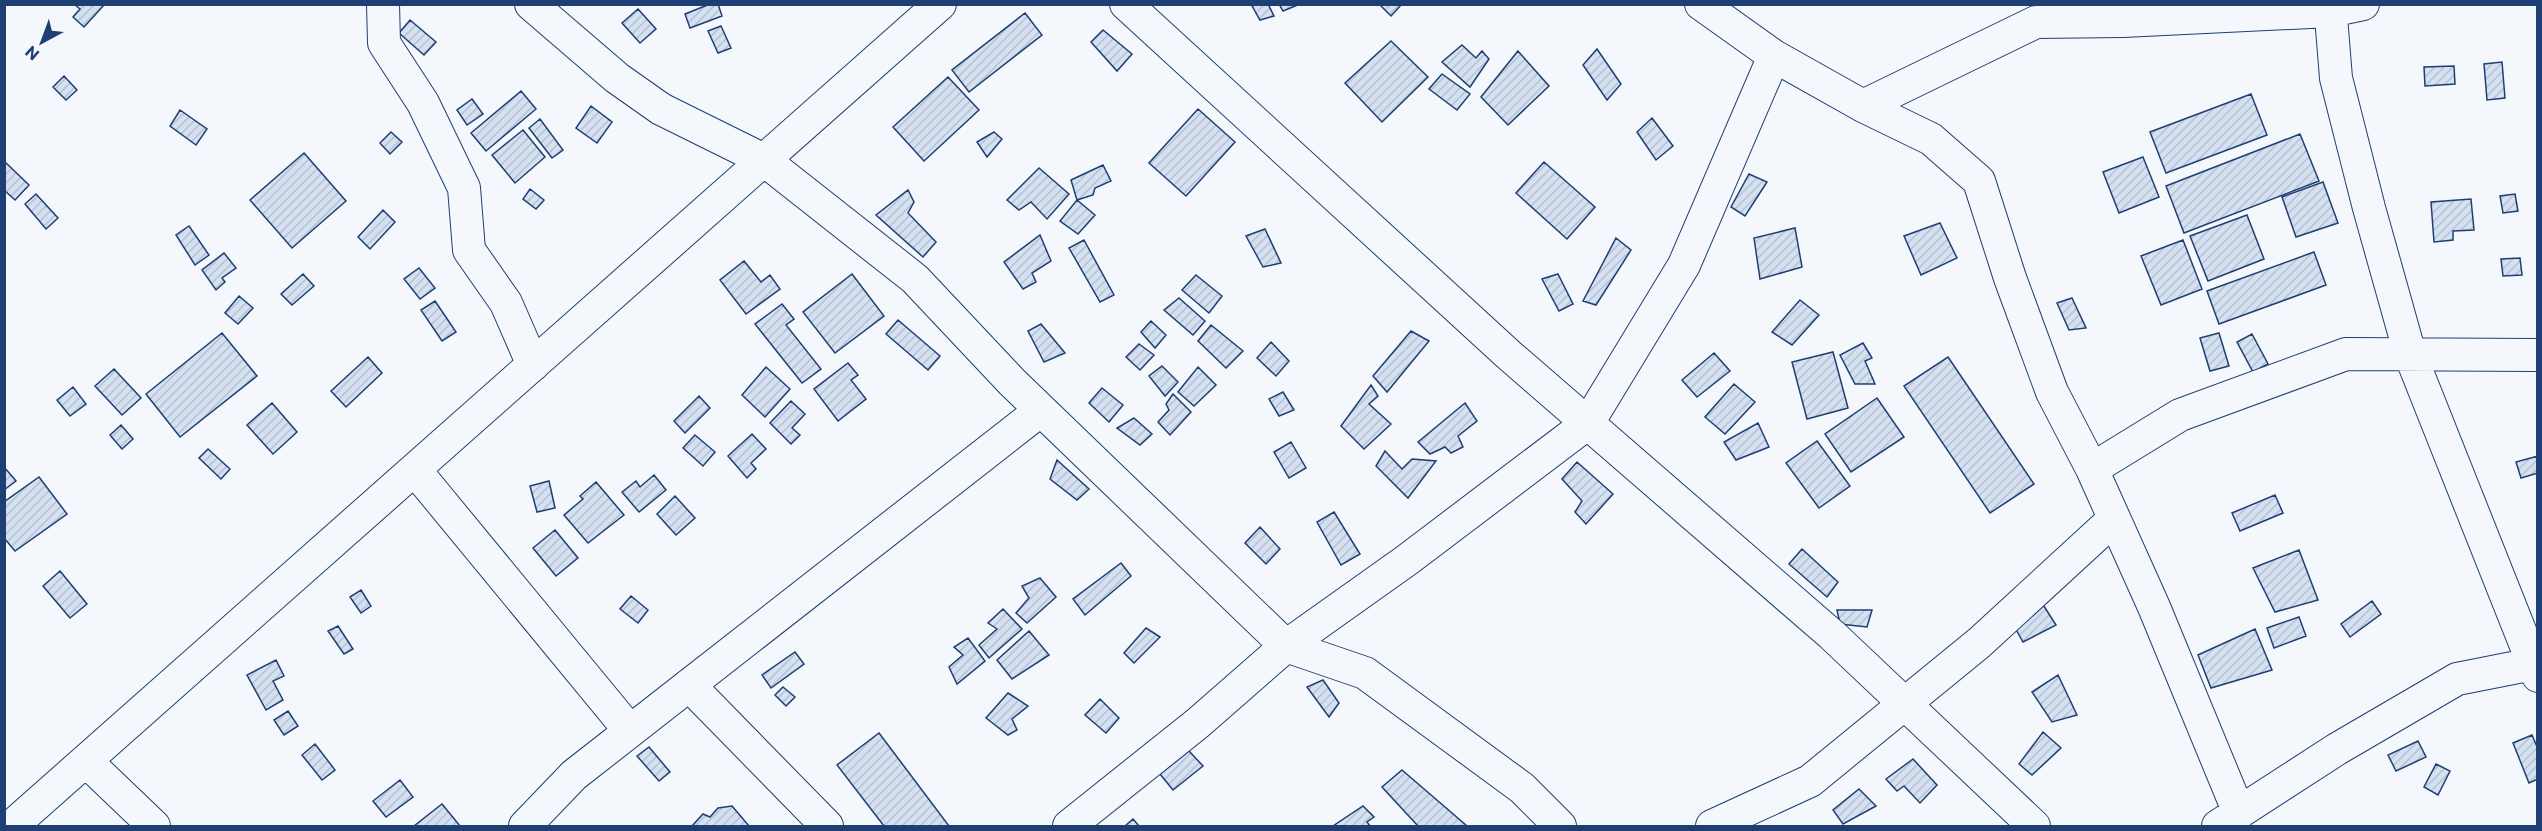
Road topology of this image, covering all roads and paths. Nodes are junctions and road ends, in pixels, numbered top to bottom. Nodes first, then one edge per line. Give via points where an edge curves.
1 (383, 4) edge
2 (531, 4) edge
3 (940, 4) edge
4 (1126, 4) edge
5 (1701, 4) edge
6 (2363, 4) edge
7 (2330, 8) edge
8 (1774, 56) junction
9 (1863, 106) junction
10 (764, 160) junction
11 (2410, 354) junction
12 (2538, 355) edge
13 (533, 365) junction
14 (1041, 410) junction
15 (1588, 423) junction
16 (2091, 469) junction
17 (415, 470) junction
18 (2114, 519) junction
19 (1286, 646) junction
20 (2535, 670) edge
21 (689, 685) junction
22 (1905, 705) junction
23 (630, 731) junction
24 (86, 761) junction
25 (2229, 820) edge
26 (27, 821) edge
27 (154, 826) edge
28 (525, 826) edge
29 (826, 826) edge
30 (1068, 826) edge
31 (1560, 826) edge
32 (1712, 826) edge
33 (2034, 826) edge

1 - 13 street via 384,43 423,103 464,188 469,250 506,303
2 - 10 street via 616,78 661,109
3 - 10 street
4 - 15 street
5 - 8 street
6 - 7 street
7 - 9 street via 2123,21 2036,22
7 - 11 street via 2337,78
8 - 9 street
8 - 15 street via 1684,265
9 - 16 street via 1931,139 1979,181 2052,392
10 - 13 street
10 - 14 street via 915,279
11 - 12 street
11 - 16 street via 2346,354 2180,415
11 - 20 street
13 - 17 street
14 - 19 street
14 - 21 street
15 - 19 street
15 - 22 street via 1832,635
16 - 18 street
17 - 23 street
17 - 24 street
18 - 22 street
18 - 25 street via 2154,607
19 - 30 street via 1198,723
19 - 31 street via 1365,673 1522,788
20 - 25 street via 2457,679 2337,749
21 - 23 street
21 - 29 street
22 - 32 street via 1810,781
22 - 33 street
23 - 28 street via 574,775
24 - 26 street
24 - 27 street

